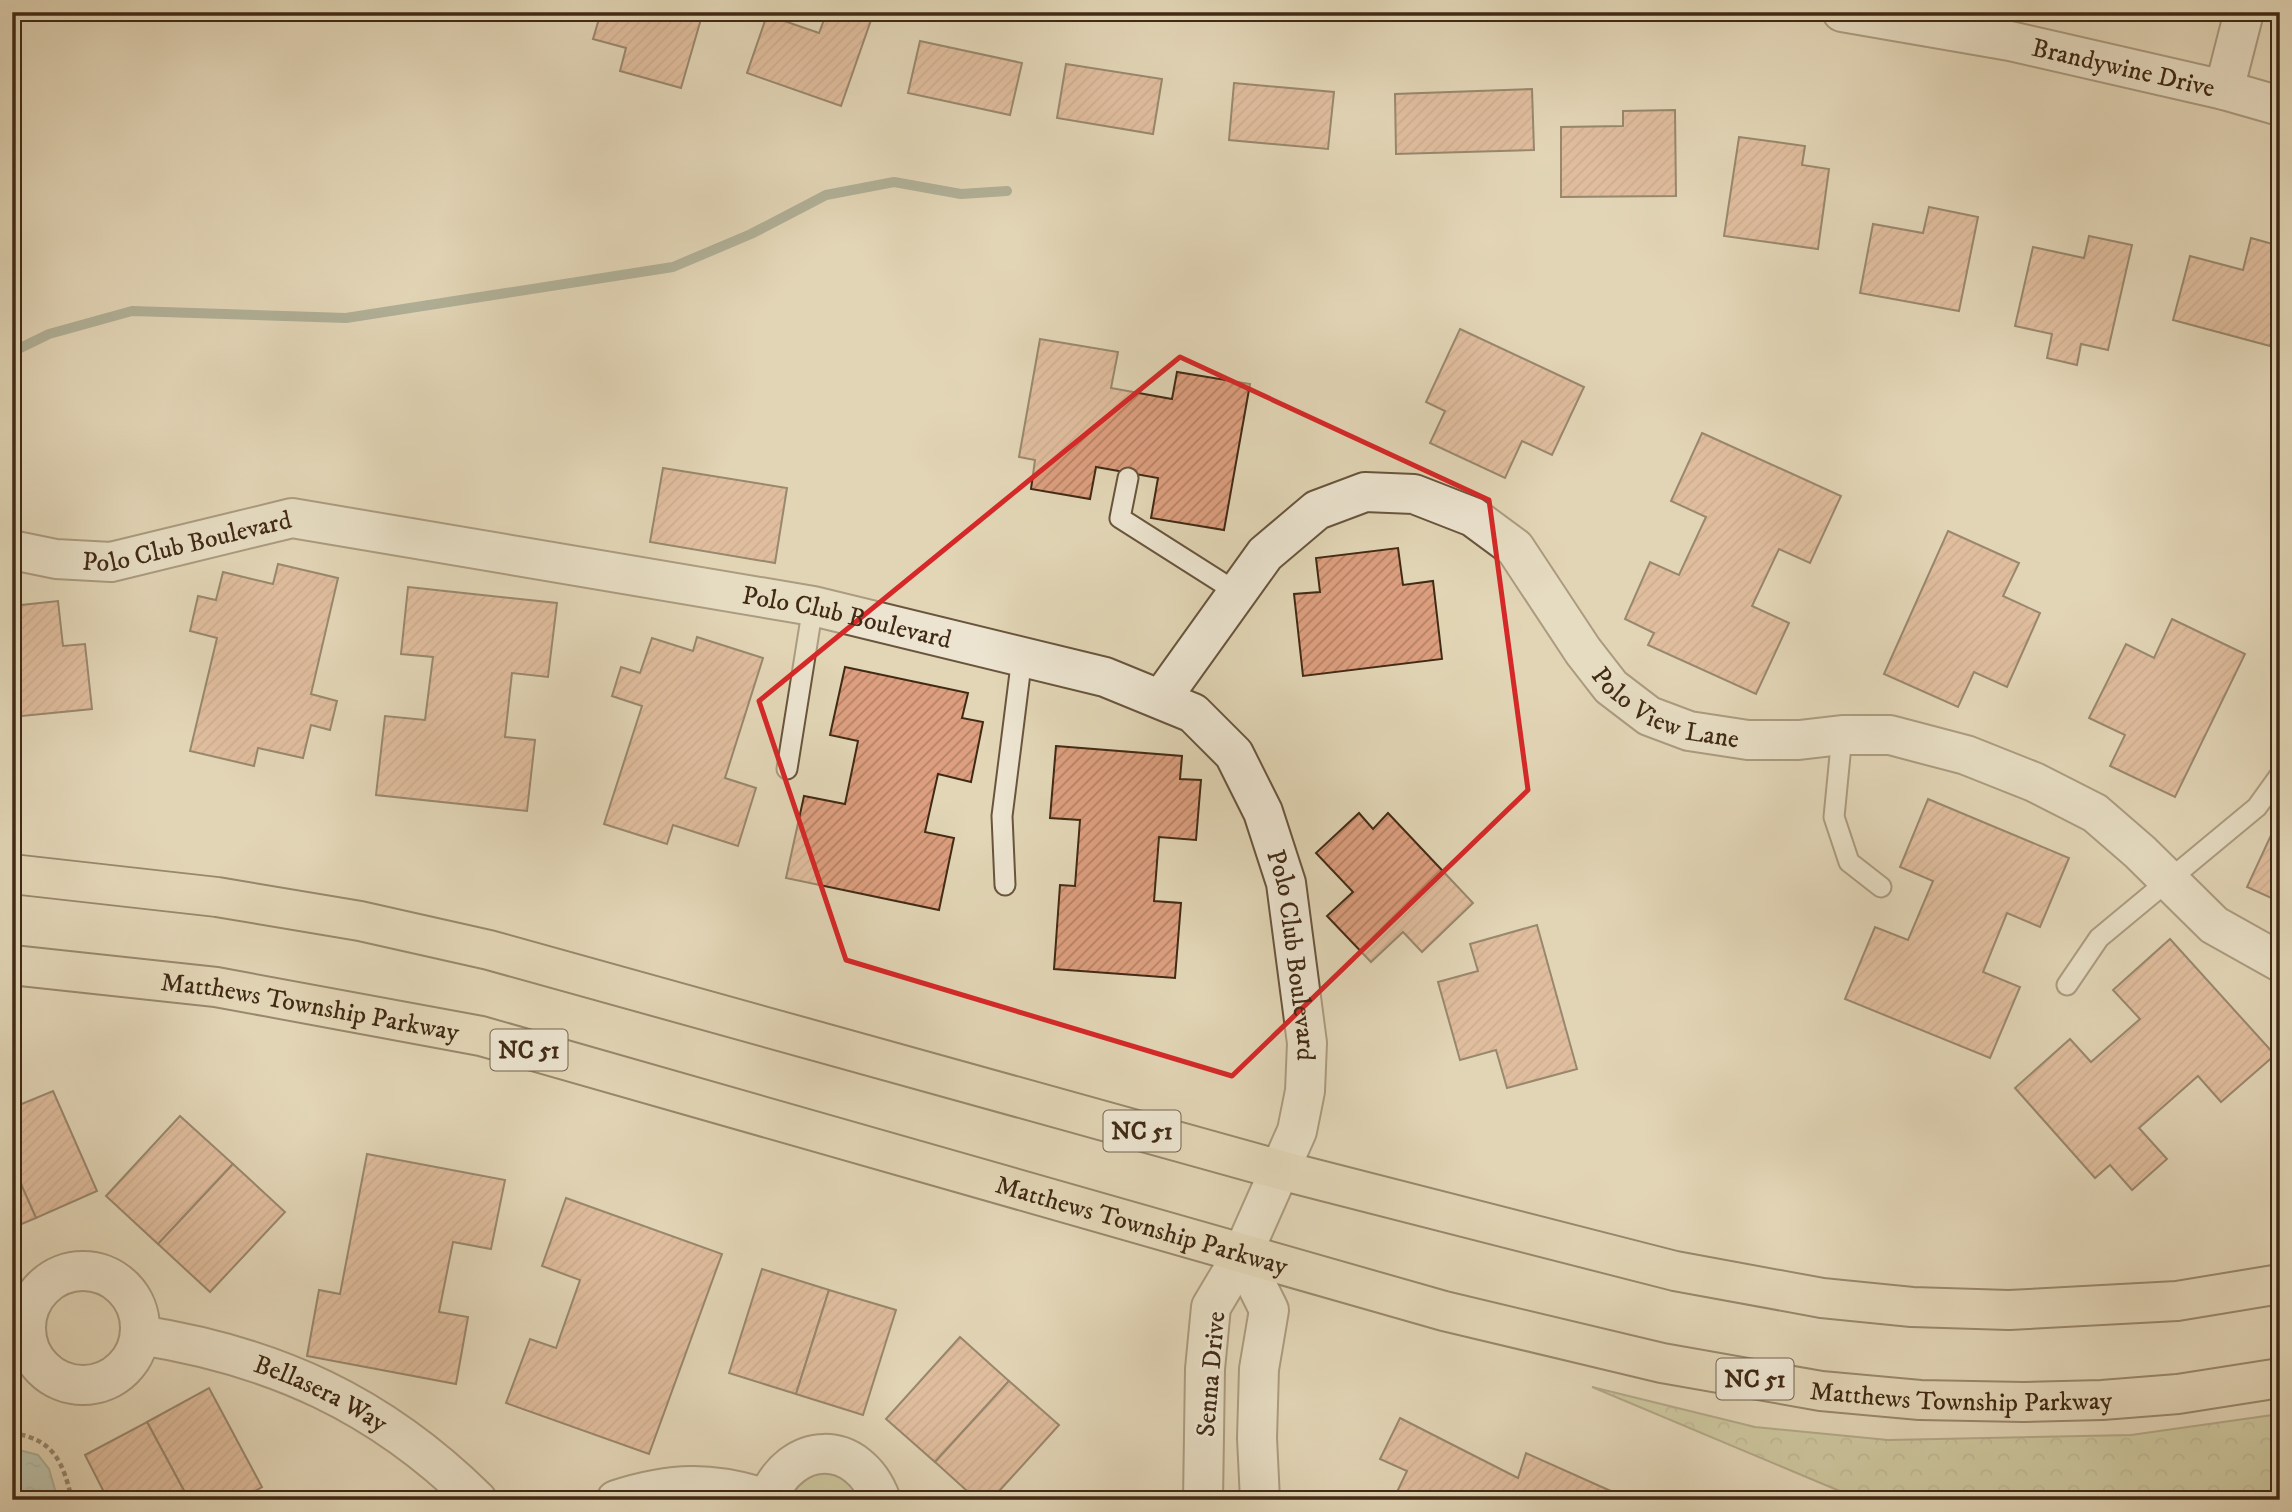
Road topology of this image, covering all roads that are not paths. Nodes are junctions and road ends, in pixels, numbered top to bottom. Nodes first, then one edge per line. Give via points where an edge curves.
1 (1842, 12) edge
2 (2244, 12) edge
3 (2224, 90) junction
4 (2280, 106) edge
5 (1128, 478) dead end
6 (12, 550) edge
7 (1238, 593) junction
8 (813, 606) junction
9 (1022, 657) junction
10 (1161, 699) junction
11 (1842, 735) junction
12 (787, 769) dead end
13 (2280, 775) edge
14 (12, 874) edge
15 (2169, 881) junction
16 (1005, 885) dead end
17 (1881, 887) dead end
18 (2280, 961) edge
19 (12, 965) edge
20 (2067, 985) dead end
21 (1280, 1170) junction
22 (1242, 1255) junction
23 (2280, 1284) edge
24 (141, 1335) dead end
25 (2280, 1378) edge
26 (477, 1500) edge
27 (616, 1500) edge
28 (767, 1500) edge
29 (881, 1500) edge
30 (1203, 1500) edge
31 (1260, 1500) edge

1 - 3 street, Brandywine Drive via 2010,41
2 - 3 street
3 - 4 street, Brandywine Drive
5 - 7 lane via 1120,518
6 - 8 street, Polo Club Boulevard via 56,559 111,562 292,519
7 - 10 street, Polo View Lane
7 - 11 street, Polo View Lane via 1265,554 1317,510 1365,492 1414,494 1473,517 1515,548 1611,687 1649,716 1689,731 1748,740
8 - 9 street, Polo Club Boulevard
8 - 12 lane
9 - 10 street, Polo Club Boulevard via 1105,677
9 - 16 lane via 1002,816
10 - 21 street, Polo Club Boulevard via 1194,713 1234,754 1263,812 1286,883 1307,1043 1303,1103
11 - 15 street, Polo View Lane via 1890,735 1966,755 2035,782 2095,813
11 - 17 lane via 1834,817 1849,863
13 - 15 lane via 2257,807
14 - 21 main road, NC 51 via 217,897 360,921 489,950
15 - 18 street, Polo View Lane via 2214,925
15 - 20 lane via 2099,938
19 - 22 main road, Matthews Township Parkway / NC 51 via 216,987 481,1036
21 - 22 street, Senna Drive
21 - 23 main road, NC 51 via 1675,1271 1822,1298 2009,1310 2177,1301
22 - 25 main road, Matthews Township Parkway / NC 51 via 1444,1311 1661,1363 1821,1391 1920,1400 2024,1402 2178,1394
22 - 30 street, Senna Drive via 1211,1307
22 - 31 street, Senna Drive via 1269,1310 1259,1369
24 - 26 street, Bellasera Way via 236,1355 323,1388 425,1453
27 - 28 street via 666,1488 699,1486 737,1489
28 - 29 street via 788,1466 826,1454 862,1468 875,1483

